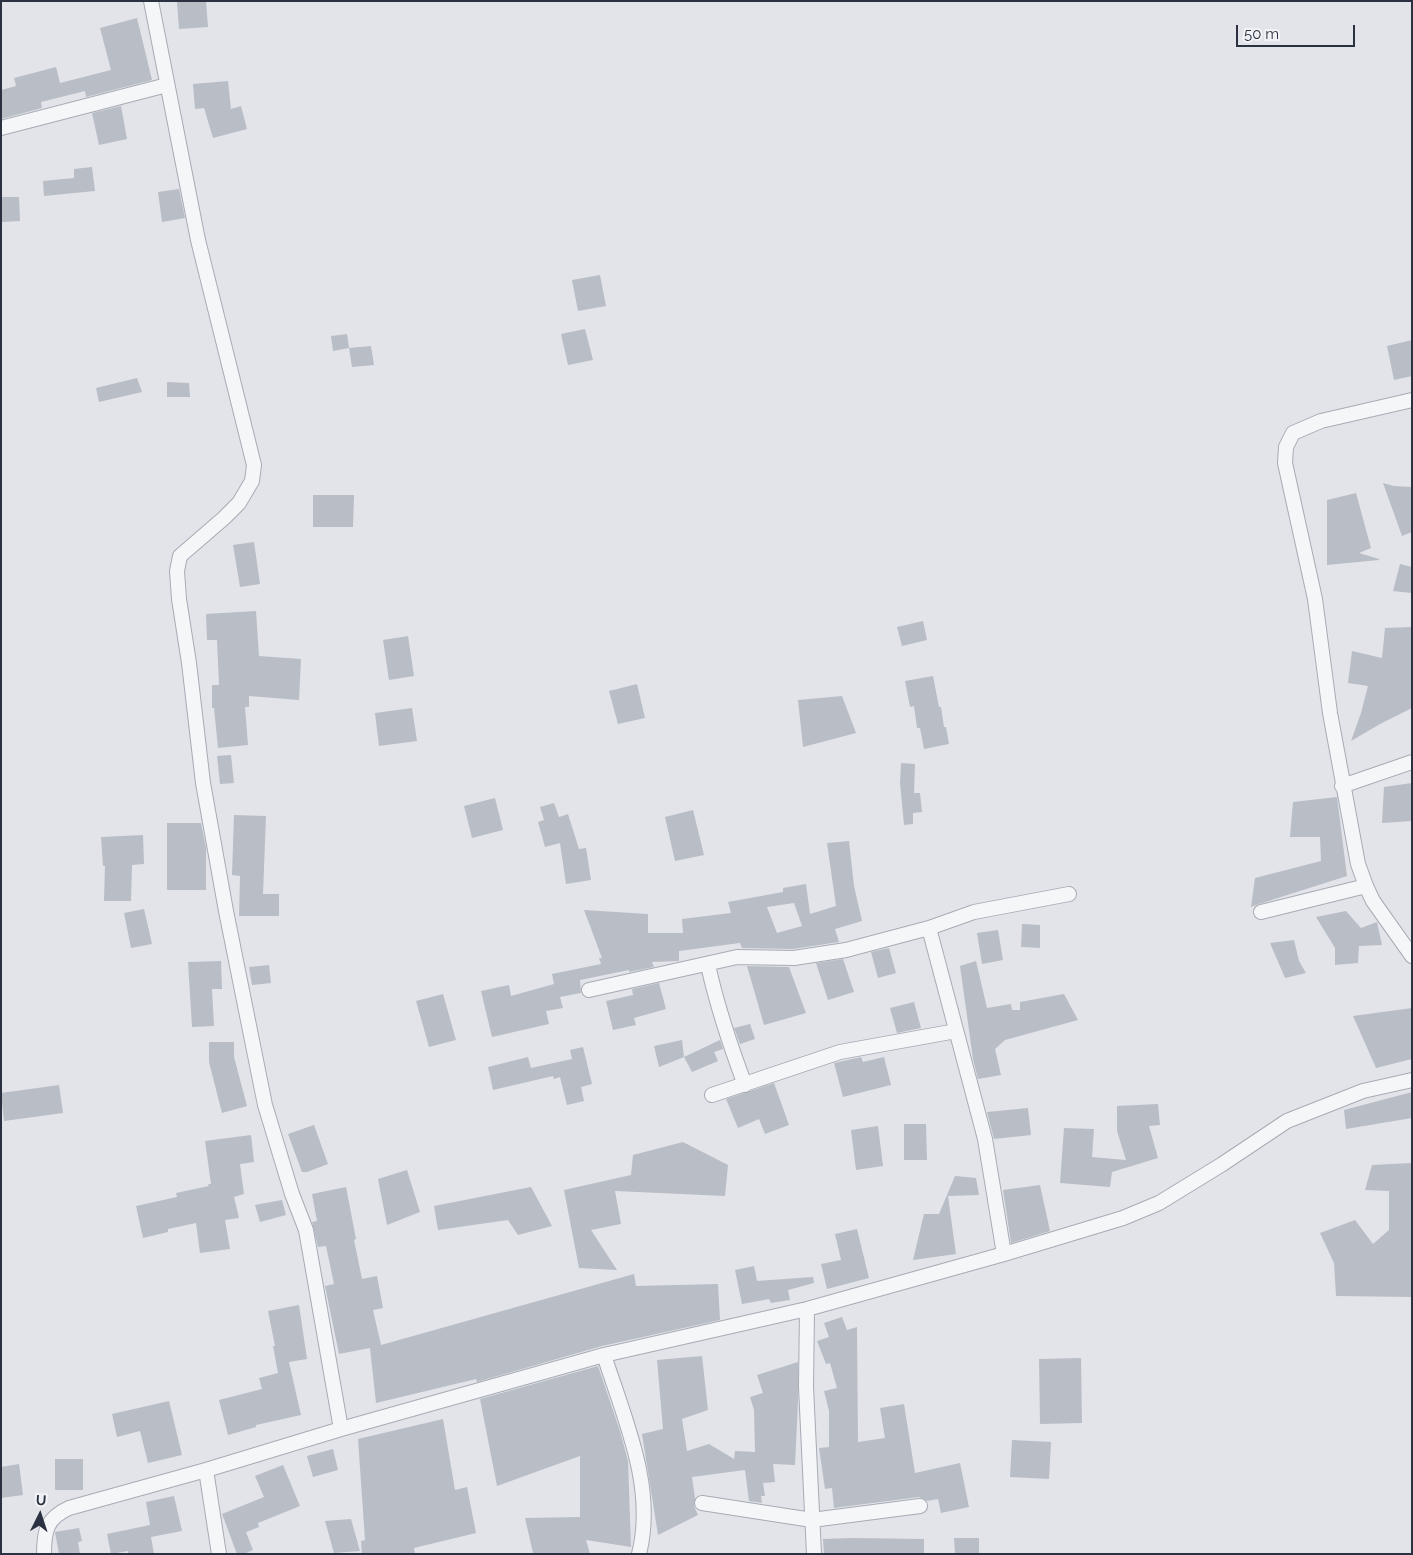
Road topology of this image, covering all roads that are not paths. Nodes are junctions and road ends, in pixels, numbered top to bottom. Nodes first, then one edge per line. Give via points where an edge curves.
1 (151, 1) edge
2 (168, 85) junction
3 (1, 128) edge
4 (1412, 400) edge
5 (1412, 762) edge
6 (1342, 786) junction
7 (1366, 886) junction
8 (1069, 894) dead end
9 (1261, 912) dead end
10 (929, 928) junction
11 (1412, 956) edge
12 (708, 965) junction
13 (589, 990) dead end
14 (956, 1031) junction
15 (1412, 1080) edge
16 (745, 1085) junction
17 (712, 1095) dead end
18 (1004, 1254) junction
19 (807, 1309) junction
20 (604, 1355) junction
21 (341, 1429) junction
22 (206, 1470) junction
23 (702, 1503) dead end
24 (920, 1506) dead end
25 (812, 1520) junction
26 (44, 1554) edge
27 (219, 1554) edge
28 (639, 1554) edge
29 (814, 1554) edge

1 - 2 street
2 - 3 street
2 - 21 street via 198,240 254,465 252,481 239,503 180,556 178,599 203,783 226,911 266,1105 306,1230
4 - 6 street via 1321,421 1293,434 1286,447 1286,463 1315,599
5 - 6 street
6 - 7 street via 1358,864
7 - 9 street
7 - 11 street
8 - 10 street via 974,912
10 - 12 street via 812,956 737,958
10 - 14 street
12 - 13 street
12 - 16 street via 722,1021
14 - 16 street via 840,1052
14 - 18 street via 985,1139
15 - 18 street via 1363,1091 1287,1120 1160,1203 1123,1218
16 - 17 street
18 - 19 street
19 - 20 street
19 - 25 street via 806,1387
20 - 21 street
20 - 28 street via 640,1468 644,1520
21 - 22 street
22 - 26 street via 58,1513 48,1523
22 - 27 street
23 - 25 street
24 - 25 street
25 - 29 street

